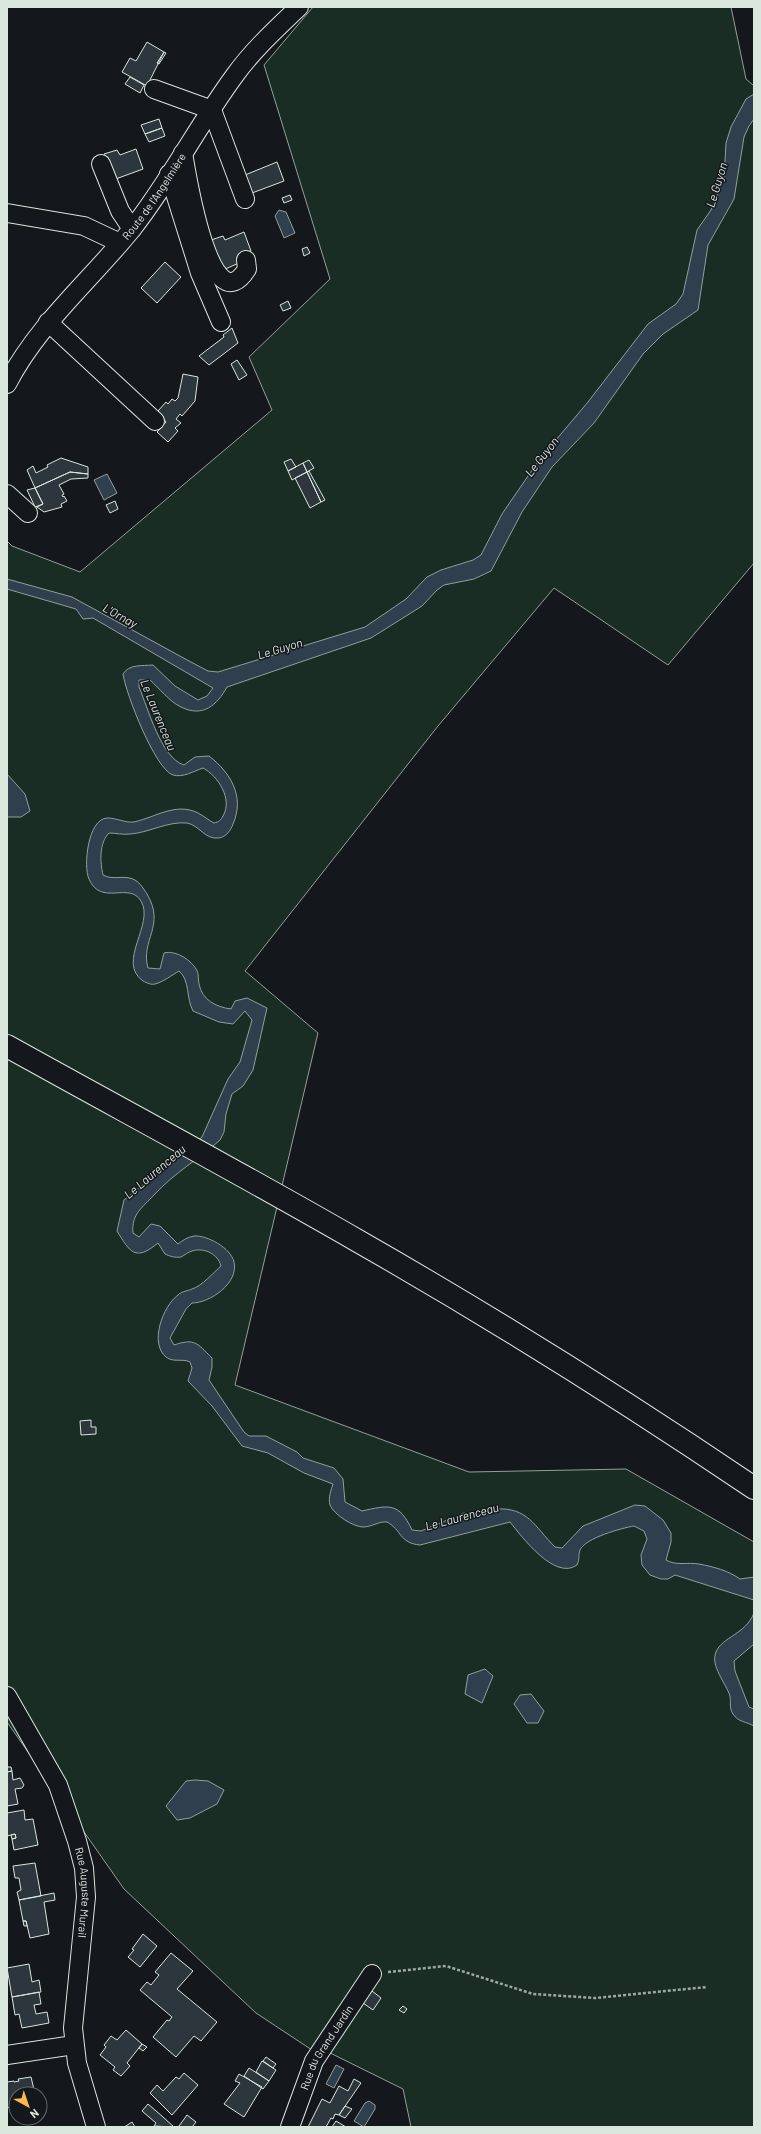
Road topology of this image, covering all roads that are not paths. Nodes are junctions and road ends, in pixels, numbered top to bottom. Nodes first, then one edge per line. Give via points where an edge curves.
1 (298, 7) edge
2 (154, 89) dead end
3 (212, 110) junction
4 (183, 153) junction
5 (101, 164) dead end
6 (169, 174) junction
7 (245, 199) dead end
8 (7, 213) edge
9 (132, 229) junction
10 (120, 243) junction
11 (246, 260) dead end
12 (48, 322) junction
13 (221, 322) dead end
14 (7, 384) edge
15 (155, 421) dead end
16 (7, 494) edge
17 (28, 513) dead end
18 (7, 1046) edge
19 (754, 1488) edge
20 (7, 1696) edge
21 (372, 1974) road end
22 (74, 2045) junction
23 (7, 2055) edge
24 (96, 2127) edge
25 (290, 2127) edge

1 - 3 street, Route de l'Angelmière via 234,76
2 - 3 street
3 - 4 street, Route de l'Angelmière
3 - 7 street
4 - 6 street, Route de l'Angelmière
4 - 11 street via 196,220 209,262 222,279 233,282 241,278 247,269
5 - 9 street via 120,210
6 - 9 street, Route de l'Angelmière
6 - 13 street via 200,274
8 - 10 street via 84,226
9 - 10 street, Route de l'Angelmière
10 - 12 street, Route de l'Angelmière
12 - 14 street, Route de l'Angelmière via 19,360
12 - 15 street
16 - 17 street
18 - 19 main road via 358,1241 508,1329
20 - 22 street, Rue Auguste Murail via 58,1786 84,1868 86,1897 73,2028
21 - 25 street, Rue du Grand Jardin via 314,2061
22 - 23 street
22 - 24 street, Rue Auguste Murail via 84,2091

